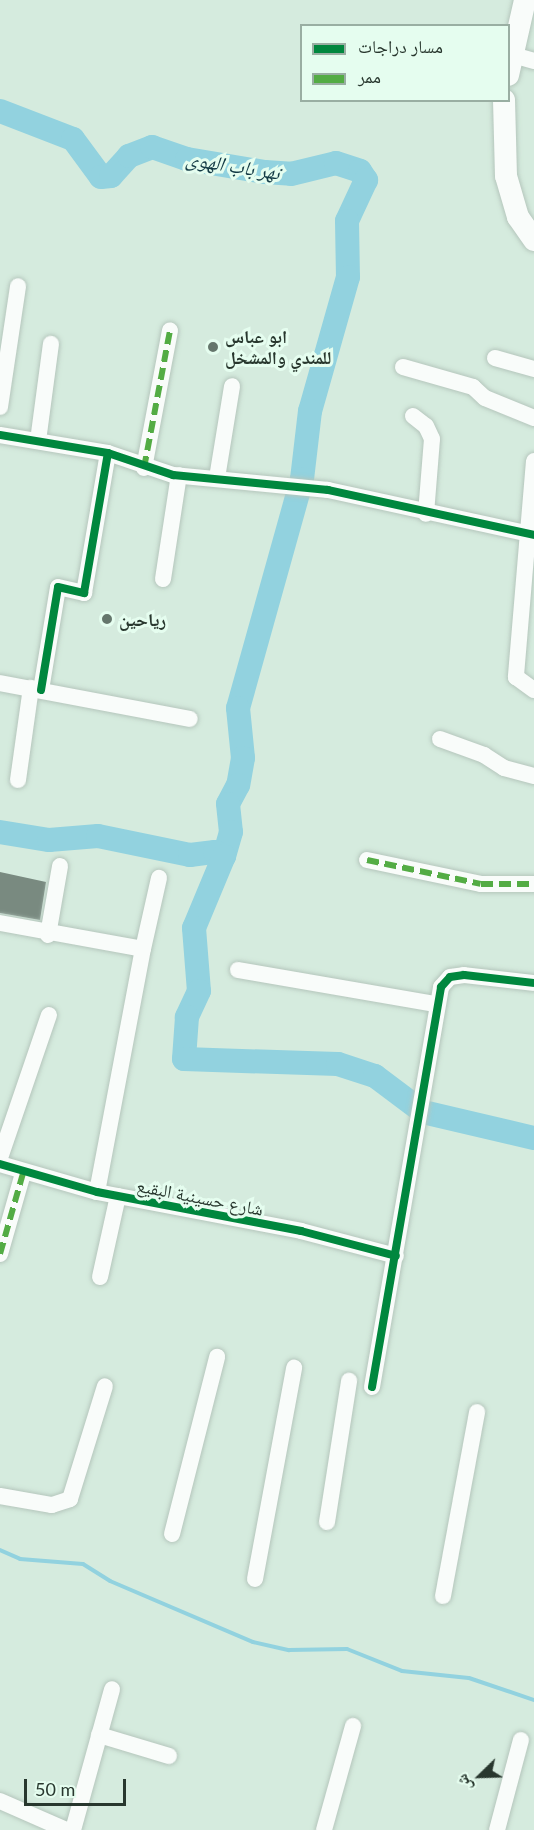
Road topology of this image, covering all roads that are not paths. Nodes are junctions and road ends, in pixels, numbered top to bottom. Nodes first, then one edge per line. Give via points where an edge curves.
1 (527, 6) edge
2 (518, 64) edge
3 (504, 102) edge
4 (534, 240) edge
5 (18, 286) dead end
6 (170, 330) dead end
7 (51, 344) dead end
8 (495, 358) dead end
9 (403, 367) dead end
10 (534, 369) edge
11 (232, 386) dead end
12 (0, 407) edge
13 (413, 416) dead end
14 (534, 417) edge
15 (0, 435) edge
16 (38, 441) junction
17 (108, 453) junction
18 (534, 461) edge
19 (144, 468) junction
20 (179, 475) junction
21 (217, 478) junction
22 (426, 514) junction
23 (533, 535) edge
24 (163, 579) dead end
25 (0, 683) edge
26 (36, 689) junction
27 (534, 690) edge
28 (190, 719) dead end
29 (440, 739) dead end
30 (534, 776) edge
31 (18, 780) dead end
32 (367, 861) dead end
33 (60, 866) dead end
34 (159, 878) dead end
35 (534, 884) edge
36 (0, 922) edge
37 (48, 935) junction
38 (143, 949) junction
39 (238, 970) dead end
40 (534, 983) edge
41 (435, 1004) junction
42 (49, 1015) dead end
43 (0, 1158) edge
44 (0, 1164) edge
45 (23, 1173) junction
46 (96, 1192) junction
47 (118, 1196) junction
48 (0, 1254) edge
49 (396, 1256) junction
50 (100, 1277) dead end
51 (218, 1357) dead end
52 (294, 1368) dead end
53 (349, 1381) dead end
54 (105, 1386) dead end
55 (372, 1388) dead end
56 (477, 1413) dead end
57 (0, 1496) edge
58 (327, 1522) dead end
59 (172, 1534) dead end
60 (255, 1579) dead end
61 (443, 1596) dead end
62 (112, 1689) dead end
63 (352, 1726) dead end
64 (99, 1735) junction
65 (521, 1740) dead end
66 (169, 1756) dead end
67 (0, 1801) edge
68 (66, 1830) edge
69 (73, 1830) edge
70 (324, 1830) edge
71 (497, 1830) edge

1 - 2 main road
3 - 4 main road via 506,176 518,218
5 - 12 street
6 - 19 street
7 - 16 street
8 - 10 street
9 - 14 street via 473,387 485,398
11 - 21 street
13 - 22 street via 426,426 432,439
15 - 16 street
16 - 17 street
17 - 19 street
17 - 26 street via 84,593 58,587
18 - 23 street
19 - 20 street
20 - 21 street
20 - 24 street
21 - 22 street via 328,490
22 - 23 street
23 - 27 street via 516,677
25 - 26 street
26 - 28 street
26 - 31 street
29 - 30 street via 504,768
32 - 35 street via 481,884
33 - 37 street
34 - 38 street
36 - 37 street
37 - 38 street
38 - 46 street
39 - 41 street
40 - 41 street via 450,977
41 - 49 street via 427,1093
42 - 43 street
44 - 45 street, شارع حسينية البقيع
45 - 46 street, شارع حسينية البقيع
45 - 48 street
46 - 47 street, شارع حسينية البقيع
47 - 49 street, شارع حسينية البقيع via 301,1231
47 - 50 street
49 - 55 street
51 - 59 street
52 - 60 street
53 - 58 street
54 - 57 street via 70,1499 52,1505
56 - 61 street
62 - 64 street
63 - 70 street
64 - 66 street
64 - 69 street
65 - 71 street
67 - 68 street

